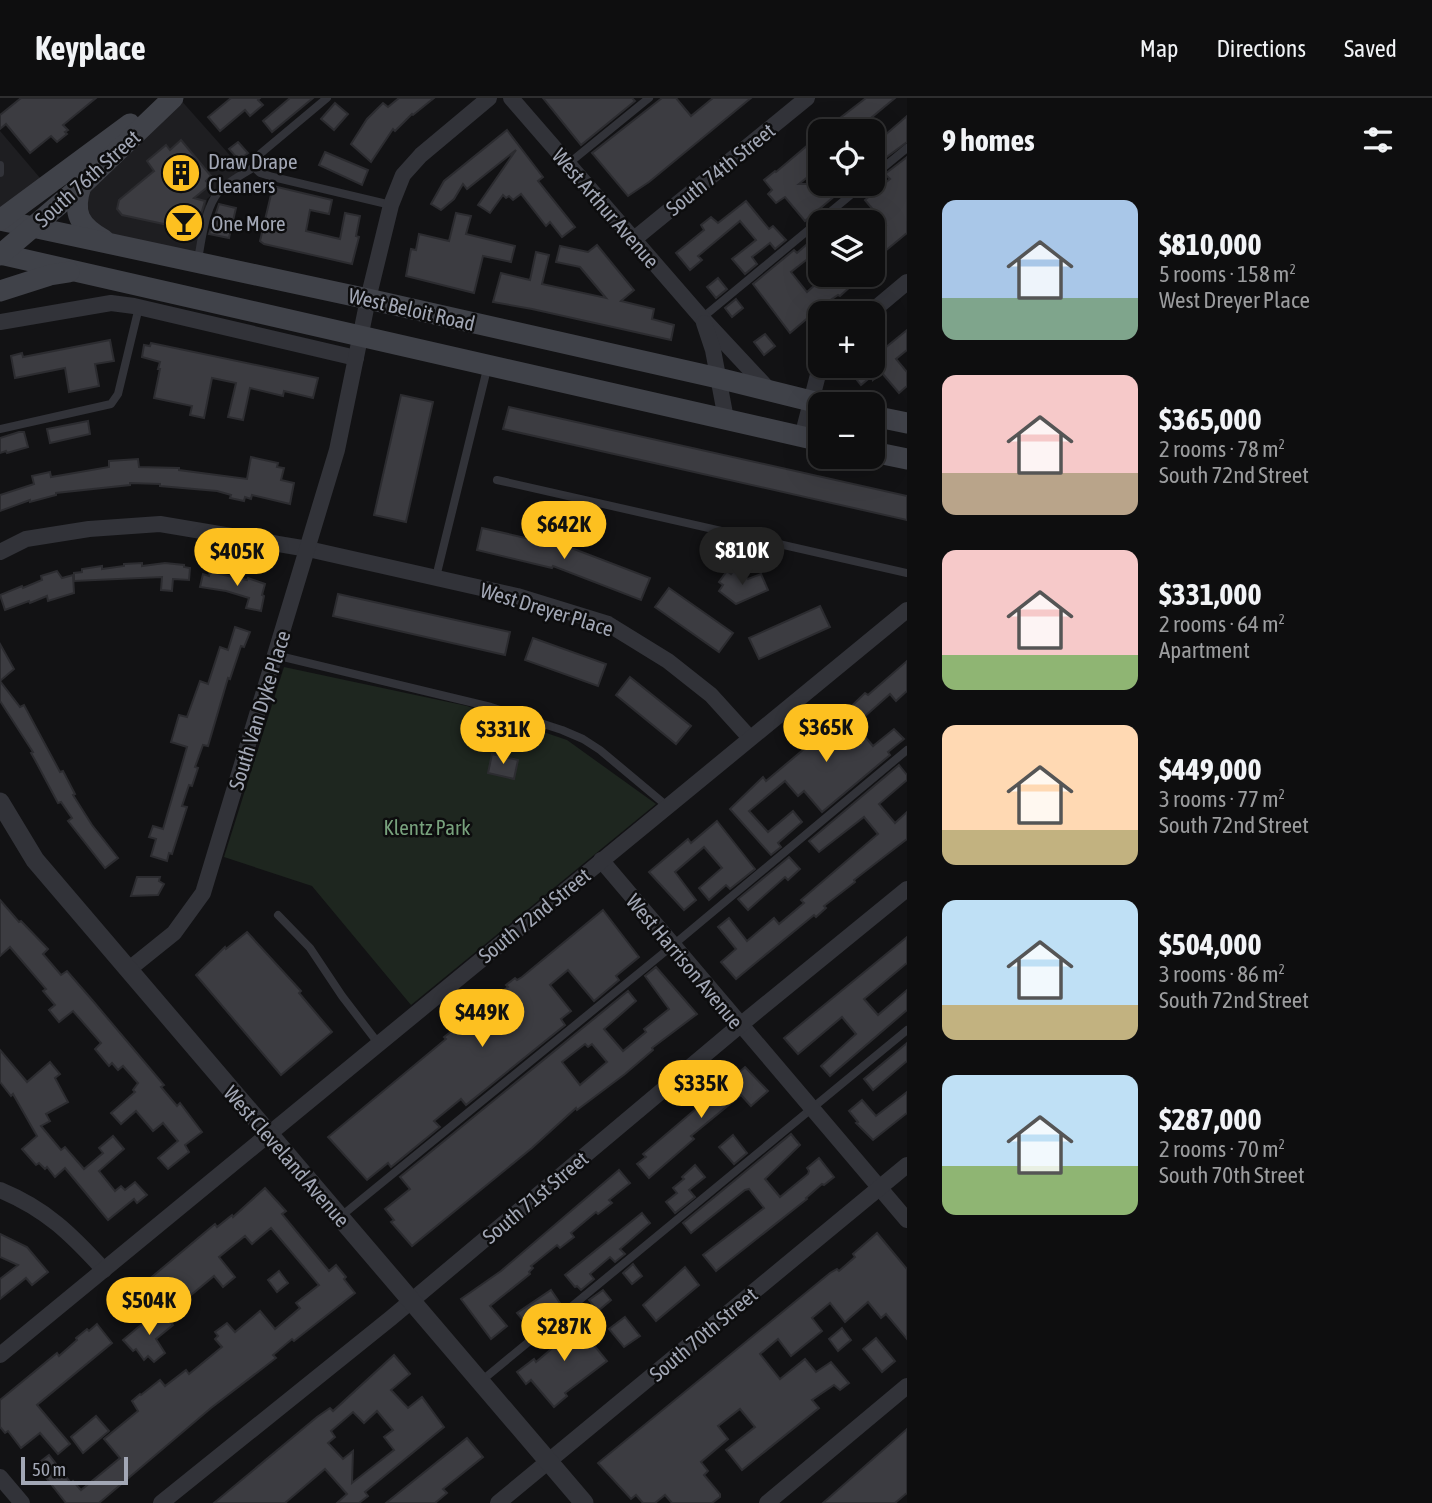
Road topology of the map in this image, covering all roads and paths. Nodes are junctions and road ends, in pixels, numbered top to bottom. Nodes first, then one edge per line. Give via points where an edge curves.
1 (166, 98) edge
2 (173, 98) edge
3 (327, 98) edge
4 (489, 98) edge
5 (511, 98) edge
6 (649, 98) edge
7 (807, 98) edge
8 (907, 148) edge
9 (568, 164) junction
10 (0, 165) edge
11 (885, 166) edge
12 (254, 167) junction
13 (0, 173) edge
14 (81, 186) junction
15 (849, 196) edge
16 (391, 205) junction
17 (0, 220) edge
18 (33, 227) junction
19 (633, 240) junction
20 (112, 244) junction
21 (1, 254) edge
22 (197, 263) junction
23 (77, 271) junction
24 (907, 282) edge
25 (0, 291) edge
26 (368, 299) junction
27 (884, 301) edge
28 (139, 307) junction
29 (702, 318) junction
30 (0, 322) edge
31 (361, 336) junction
32 (356, 358) junction
33 (488, 365) junction
34 (718, 378) junction
35 (772, 392) junction
36 (808, 401) edge
37 (885, 418) edge
38 (726, 419) junction
39 (907, 422) edge
40 (0, 429) edge
41 (808, 438) edge
42 (885, 455) edge
43 (907, 460) edge
44 (497, 480) dead end
45 (309, 549) junction
46 (0, 552) edge
47 (907, 573) edge
48 (436, 577) junction
49 (907, 610) edge
50 (275, 655) junction
51 (750, 738) junction
52 (907, 750) edge
53 (0, 802) edge
54 (667, 806) junction
55 (601, 860) junction
56 (907, 889) edge
57 (278, 915) dead end
58 (672, 946) junction
59 (128, 970) junction
60 (739, 1026) junction
61 (907, 1030) edge
62 (378, 1043) junction
63 (811, 1109) junction
64 (270, 1135) junction
65 (907, 1165) edge
66 (879, 1188) junction
67 (0, 1190) edge
68 (340, 1217) junction
69 (907, 1220) edge
70 (104, 1270) junction
71 (411, 1301) junction
72 (0, 1355) edge
73 (480, 1382) junction
74 (907, 1386) edge
75 (549, 1462) junction
76 (0, 1477) edge
77 (22, 1503) edge
78 (161, 1503) edge
79 (498, 1503) edge
80 (584, 1503) edge
81 (767, 1503) edge

1 - 17 main road, South 76th Street
2 - 14 main road, South 76th Street
3 - 12 lane via 267,147
4 - 16 street, South Van Dyke Place via 421,155 404,175
5 - 9 street, West Arthur Avenue
6 - 9 lane
7 - 19 street, South 74th Street
8 - 11 lane
9 - 19 street, West Arthur Avenue
10 - 13 lane
12 - 16 lane via 273,177
12 - 22 lane via 215,197
14 - 18 main road, South 76th Street
14 - 20 main road via 77,213 87,228
15 - 29 lane
16 - 26 street, South Van Dyke Place
17 - 18 main road, West Beloit Road
18 - 20 main road, West Beloit Road
18 - 21 main road, South 76th Street
19 - 29 street, West Arthur Avenue
20 - 22 main road, West Beloit Road
21 - 23 main road, West Beloit Road
22 - 26 main road, West Beloit Road
23 - 25 main road
23 - 31 main road, West Beloit Road
24 - 27 street
26 - 31 street, South Van Dyke Place
26 - 34 main road, West Beloit Road
28 - 30 street via 111,303
28 - 32 street
28 - 40 lane via 118,394 111,404
29 - 34 street, West Arthur Avenue
29 - 35 street, West Arthur Avenue
31 - 32 street, South Van Dyke Place
31 - 33 main road, West Beloit Road
32 - 45 street, South Van Dyke Place via 337,450
33 - 38 main road, West Beloit Road
33 - 48 lane
34 - 35 main road, West Beloit Road
34 - 38 street, West Arthur Avenue
35 - 36 main road, West Beloit Road
37 - 39 main road
38 - 41 main road, West Beloit Road
42 - 43 main road
44 - 47 lane
45 - 46 street, West Dreyer Place via 160,524 26,539
45 - 48 street, West Dreyer Place
45 - 50 street, South Van Dyke Place
48 - 51 street, West Dreyer Place via 608,624 668,661 711,695
49 - 51 street, South 72nd Street
50 - 54 lane via 491,707 562,730 600,750
50 - 59 street, South Van Dyke Place via 202,892 174,933
51 - 54 street, South 72nd Street
52 - 58 lane
53 - 59 street, West Cleveland Avenue via 35,860
54 - 55 street, South 72nd Street
55 - 58 street, West Harrison Avenue
55 - 62 street, South 72nd Street
56 - 60 street, South 71st Street
57 - 62 lane via 310,948
58 - 60 street, West Harrison Avenue
58 - 68 lane
59 - 64 street, West Cleveland Avenue
60 - 63 street, West Harrison Avenue
60 - 71 street, South 71st Street
61 - 63 lane
62 - 64 street, South 72nd Street
63 - 66 street, West Harrison Avenue
63 - 73 lane
64 - 68 street, West Cleveland Avenue
64 - 70 street, South 72nd Street
65 - 66 street, South 70th Street
66 - 69 street, West Harrison Avenue
66 - 75 street, South 70th Street
67 - 70 street via 44,1212
68 - 71 street, West Cleveland Avenue
70 - 72 street, South 72nd Street
71 - 73 street, West Cleveland Avenue
71 - 78 street, South 71st Street
73 - 75 street, West Cleveland Avenue
74 - 81 street
75 - 79 street, South 70th Street
75 - 80 street, West Cleveland Avenue
76 - 77 street

